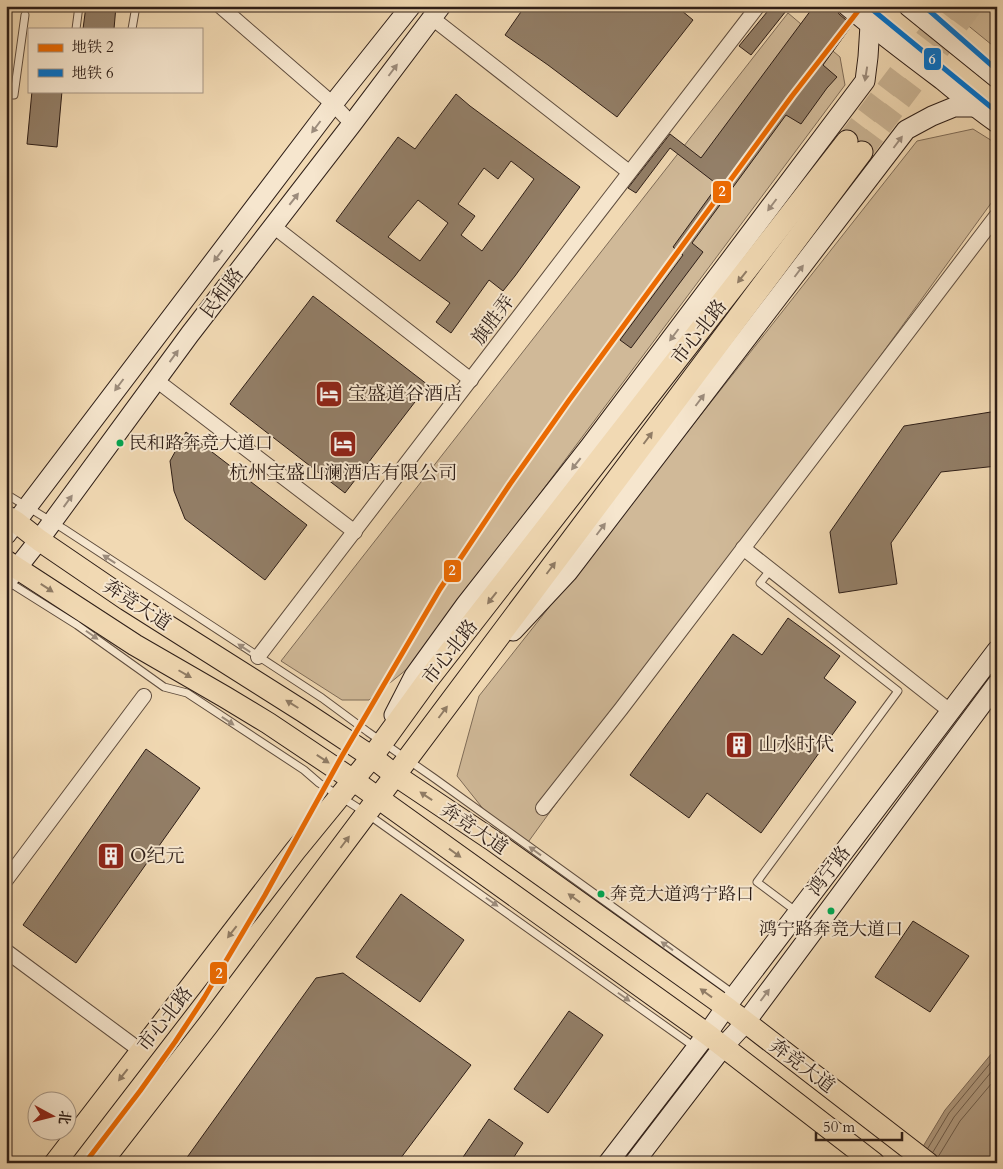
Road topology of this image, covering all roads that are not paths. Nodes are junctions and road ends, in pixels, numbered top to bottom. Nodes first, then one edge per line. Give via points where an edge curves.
1 (78, 6) edge
2 (136, 6) edge
3 (220, 6) edge
4 (412, 6) edge
5 (758, 6) edge
6 (848, 6) edge
7 (908, 6) edge
8 (436, 12) edge
9 (25, 15) dead end
10 (870, 25) junction
11 (76, 28) edge
12 (132, 28) edge
13 (20, 52) junction
14 (28, 52) edge
15 (997, 78) edge
16 (6, 95) edge
17 (333, 104) junction
18 (974, 107) junction
19 (997, 123) edge
20 (352, 124) junction
21 (629, 172) junction
22 (997, 215) edge
23 (273, 226) junction
24 (156, 380) junction
25 (471, 380) junction
26 (6, 494) edge
27 (14, 520) edge
28 (52, 522) junction
29 (355, 532) junction
30 (39, 540) junction
31 (533, 545) junction
32 (743, 548) junction
33 (771, 569) junction
34 (8, 574) edge
35 (486, 579) junction
36 (997, 650) edge
37 (258, 657) junction
38 (464, 683) junction
39 (997, 684) edge
40 (144, 696) dead end
41 (950, 711) junction
42 (378, 746) junction
43 (401, 767) junction
44 (353, 780) junction
45 (340, 796) junction
46 (372, 806) junction
47 (544, 808) dead end
48 (6, 880) edge
49 (798, 912) junction
50 (6, 951) edge
51 (731, 1001) junction
52 (745, 1022) junction
53 (709, 1043) junction
54 (141, 1051) junction
55 (920, 1156) edge
56 (55, 1163) edge
57 (101, 1163) edge
58 (608, 1163) edge
59 (634, 1163) edge
60 (874, 1163) edge

1 - 11 lane
2 - 12 lane
3 - 17 street
4 - 17 main road, 民和路
5 - 21 street, 旗胜弄
6 - 10 main road
7 - 15 main road
20 -> 8 main road, 民和路
8 - 21 street
9 - 13 lane
10 - 18 main road
10 -> 35 main road via 865,81
13 - 14 lane
13 - 16 lane via 14,96
17 - 20 street
17 -> 27 main road, 民和路
18 - 19 main road
38 -> 18 main road via 568,572 906,130 954,107
23 -> 20 main road, 民和路
21 - 25 street, 旗胜弄
22 - 32 street
24 -> 23 main road, 民和路
23 - 25 street
28 -> 24 main road, 民和路
24 - 29 street
25 - 29 street, 旗胜弄
26 - 27 lane
27 - 28 lane
27 - 30 main road, 奔竞大道
28 - 30 main road, 民和路
37 -> 28 lane
29 - 37 street, 旗胜弄
30 - 34 main road, 民和路
42 -> 30 main road, 奔竞大道 via 304,712
31 - 35 lane
38 -> 31 main road, 市心北路 via 854,147
31 -> 42 main road, 市心北路
32 - 33 street
32 - 47 street
33 - 41 street
33 - 49 lane via 760,583 898,691 757,882
34 -> 44 main road, 奔竞大道 via 225,697
34 -> 45 lane via 164,687 187,693
35 - 42 main road via 414,676
36 - 41 main road, 鸿宁路
37 - 42 lane via 322,698
43 -> 38 main road, 市心北路
52 -> 39 main road, 鸿宁路
40 - 48 street
41 - 49 main road, 鸿宁路
42 - 43 main road, 奔竞大道
42 - 44 main road, 市心北路
43 - 46 main road, 市心北路
51 -> 43 main road, 奔竞大道 via 492,840
44 - 45 main road, 市心北路
44 - 46 main road, 奔竞大道
45 - 46 lane
45 -> 54 main road, 市心北路
46 -> 53 main road, 奔竞大道
57 -> 46 main road, 市心北路
49 - 51 main road, 鸿宁路
50 - 54 street
51 - 52 main road, 奔竞大道
51 - 53 main road, 鸿宁路
52 - 53 main road, 鸿宁路
52 - 55 main road, 奔竞大道
53 - 58 main road, 鸿宁路
53 - 59 main road, 鸿宁路
53 - 60 main road, 奔竞大道
54 -> 56 main road, 市心北路

